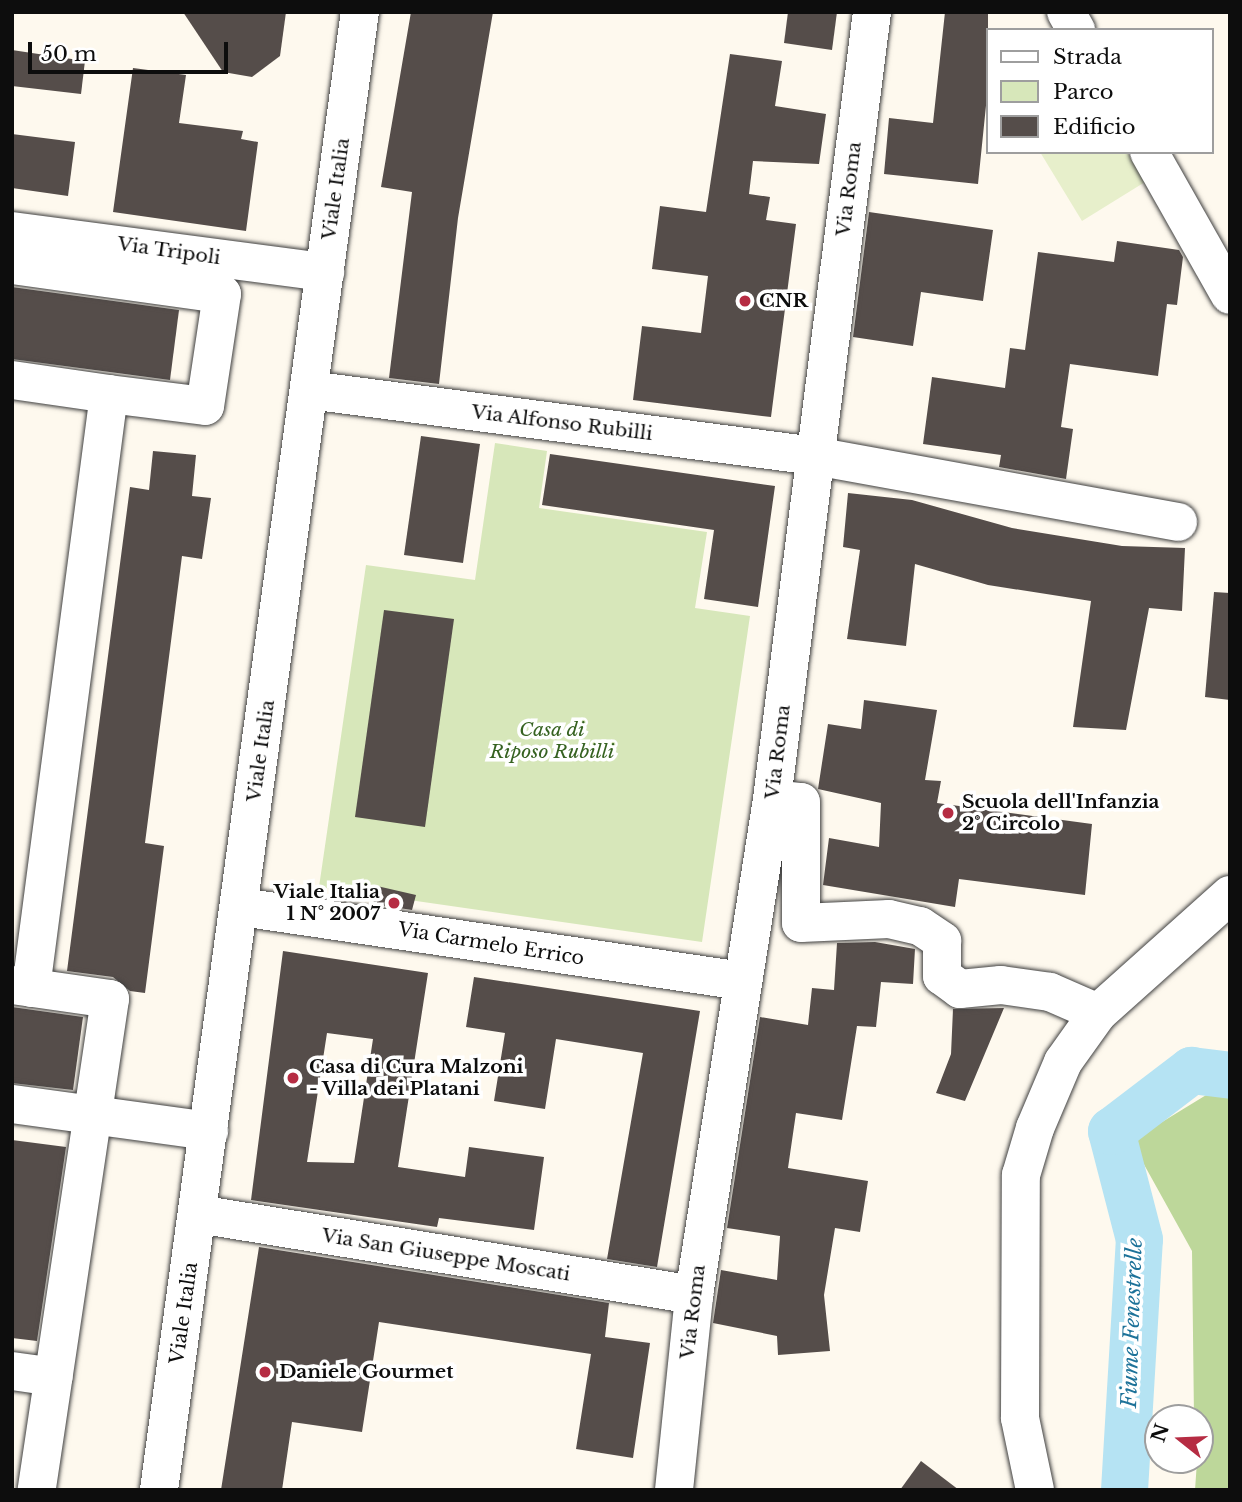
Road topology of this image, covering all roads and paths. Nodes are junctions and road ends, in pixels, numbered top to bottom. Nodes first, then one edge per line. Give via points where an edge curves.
1 (360, 12) edge
2 (872, 12) edge
3 (1066, 12) edge
4 (1075, 28) edge
5 (1150, 154) edge
6 (12, 231) edge
7 (12, 265) edge
8 (325, 272) junction
9 (1230, 295) edge
10 (12, 380) edge
11 (309, 390) junction
12 (109, 394) junction
13 (816, 456) junction
14 (1178, 522) dead end
15 (772, 799) junction
16 (1230, 895) edge
17 (241, 906) junction
18 (742, 981) junction
19 (22, 986) edge
20 (1098, 1013) junction
21 (12, 1104) edge
22 (93, 1115) junction
23 (209, 1131) junction
24 (198, 1214) junction
25 (694, 1295) junction
26 (12, 1371) edge
27 (54, 1377) junction
28 (37, 1490) edge
29 (159, 1490) edge
30 (674, 1490) edge
31 (1035, 1490) edge

1 - 8 street, Viale Italia
2 - 13 street, Via Roma
3 - 4 street
5 - 9 street
6 - 8 street, Via Tripoli
7 - 12 street via 222,294 205,406
8 - 11 street, Viale Italia
10 - 12 street
11 - 13 street, Via Alfonso Rubilli
11 - 17 street, Viale Italia
12 - 19 street
13 - 14 street, Via Alfonso Rubilli
13 - 15 street, Via Roma
15 - 18 street, Via Roma
15 - 20 street via 801,802 801,923 889,919 920,926 942,941 942,975 960,989 1001,985 1050,992
16 - 20 street
17 - 18 street, Via Carmelo Errico
17 - 23 street, Viale Italia
18 - 25 street, Via Roma
19 - 22 street via 110,999
20 - 31 street via 1063,1062 1021,1175 1020,1418
21 - 22 street
22 - 23 street
22 - 27 street
23 - 24 street, Viale Italia
24 - 25 street, Via San Giuseppe Moscati
24 - 29 street, Viale Italia
25 - 30 street, Via Roma
26 - 27 street
27 - 28 street

